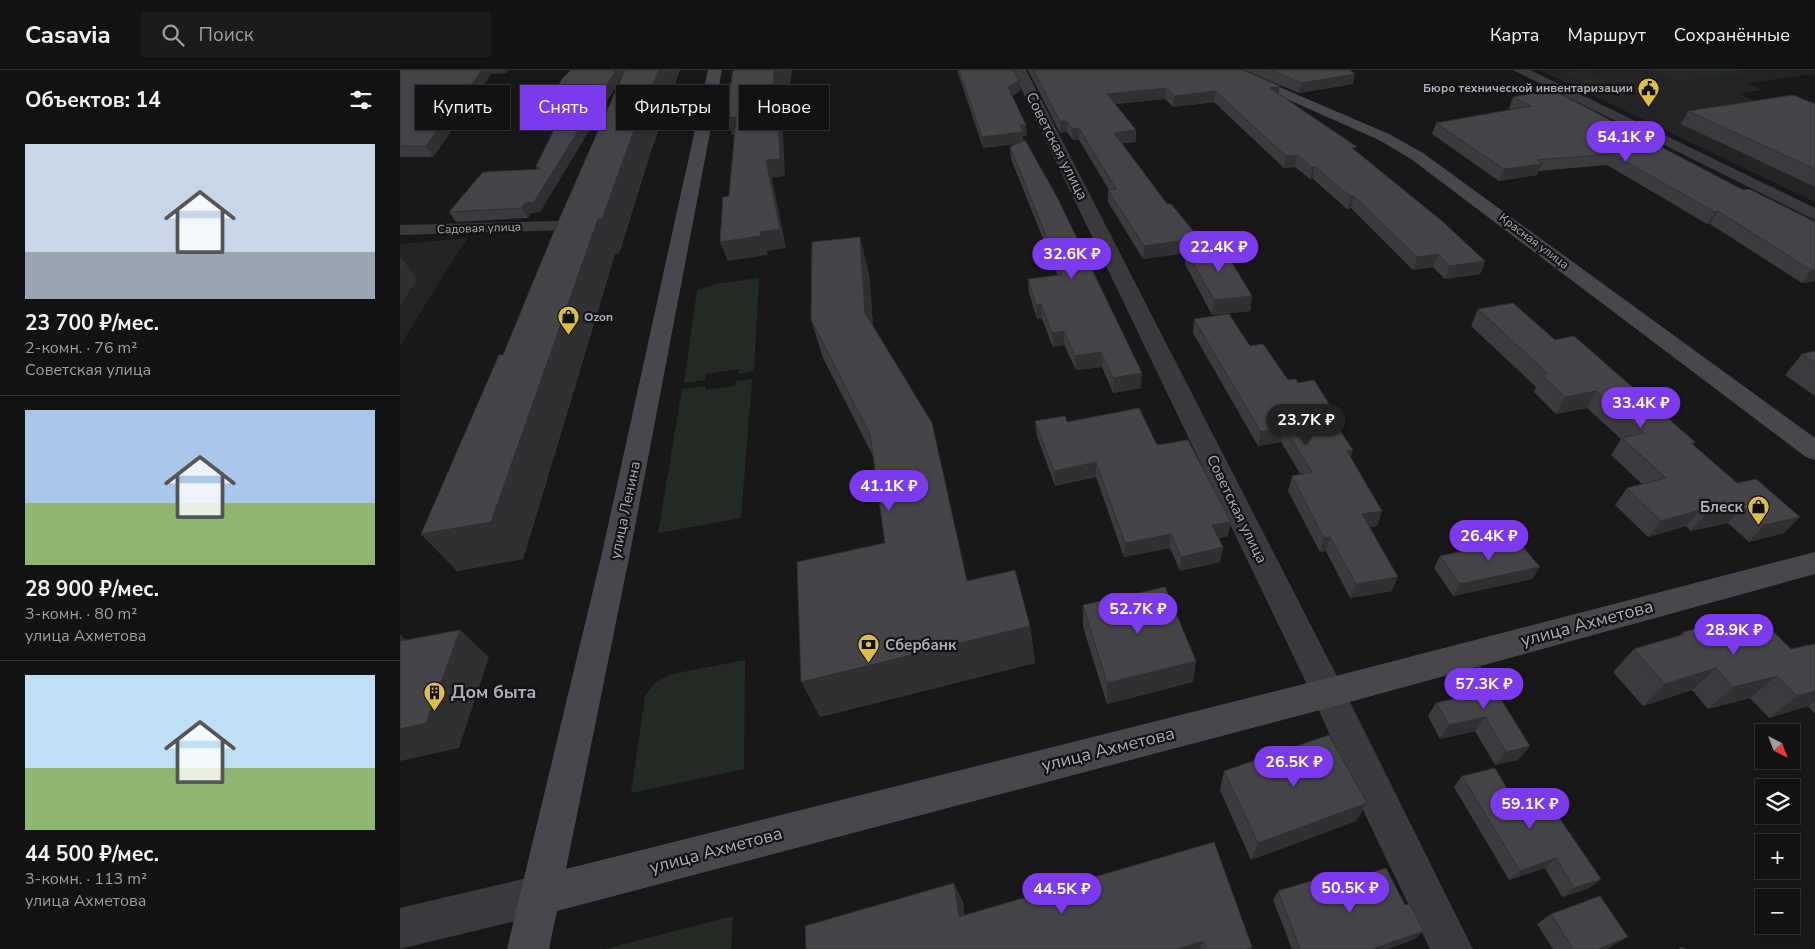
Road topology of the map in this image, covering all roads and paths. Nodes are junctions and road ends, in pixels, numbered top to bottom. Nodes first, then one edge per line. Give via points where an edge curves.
1 (715, 70) edge
2 (1019, 70) edge
3 (1229, 70) edge
4 (1520, 70) edge
5 (1815, 215) edge
6 (558, 226) edge
7 (400, 230) edge
8 (1815, 451) edge
9 (1815, 563) edge
10 (1328, 693) junction
11 (540, 895) junction
12 (400, 929) edge
13 (528, 949) edge
14 (1452, 949) edge

1 - 11 street, улица Ленина via 616,553
2 - 10 street, Советская улица
3 - 8 street, Красная улица via 1384,136 1418,156
4 - 5 street
6 - 7 street, Садовая улица
9 - 10 street, улица Ахметова
10 - 11 street, улица Ахметова
10 - 14 street, Советская улица
11 - 12 street, улица Ахметова
11 - 13 street, улица Ленина

